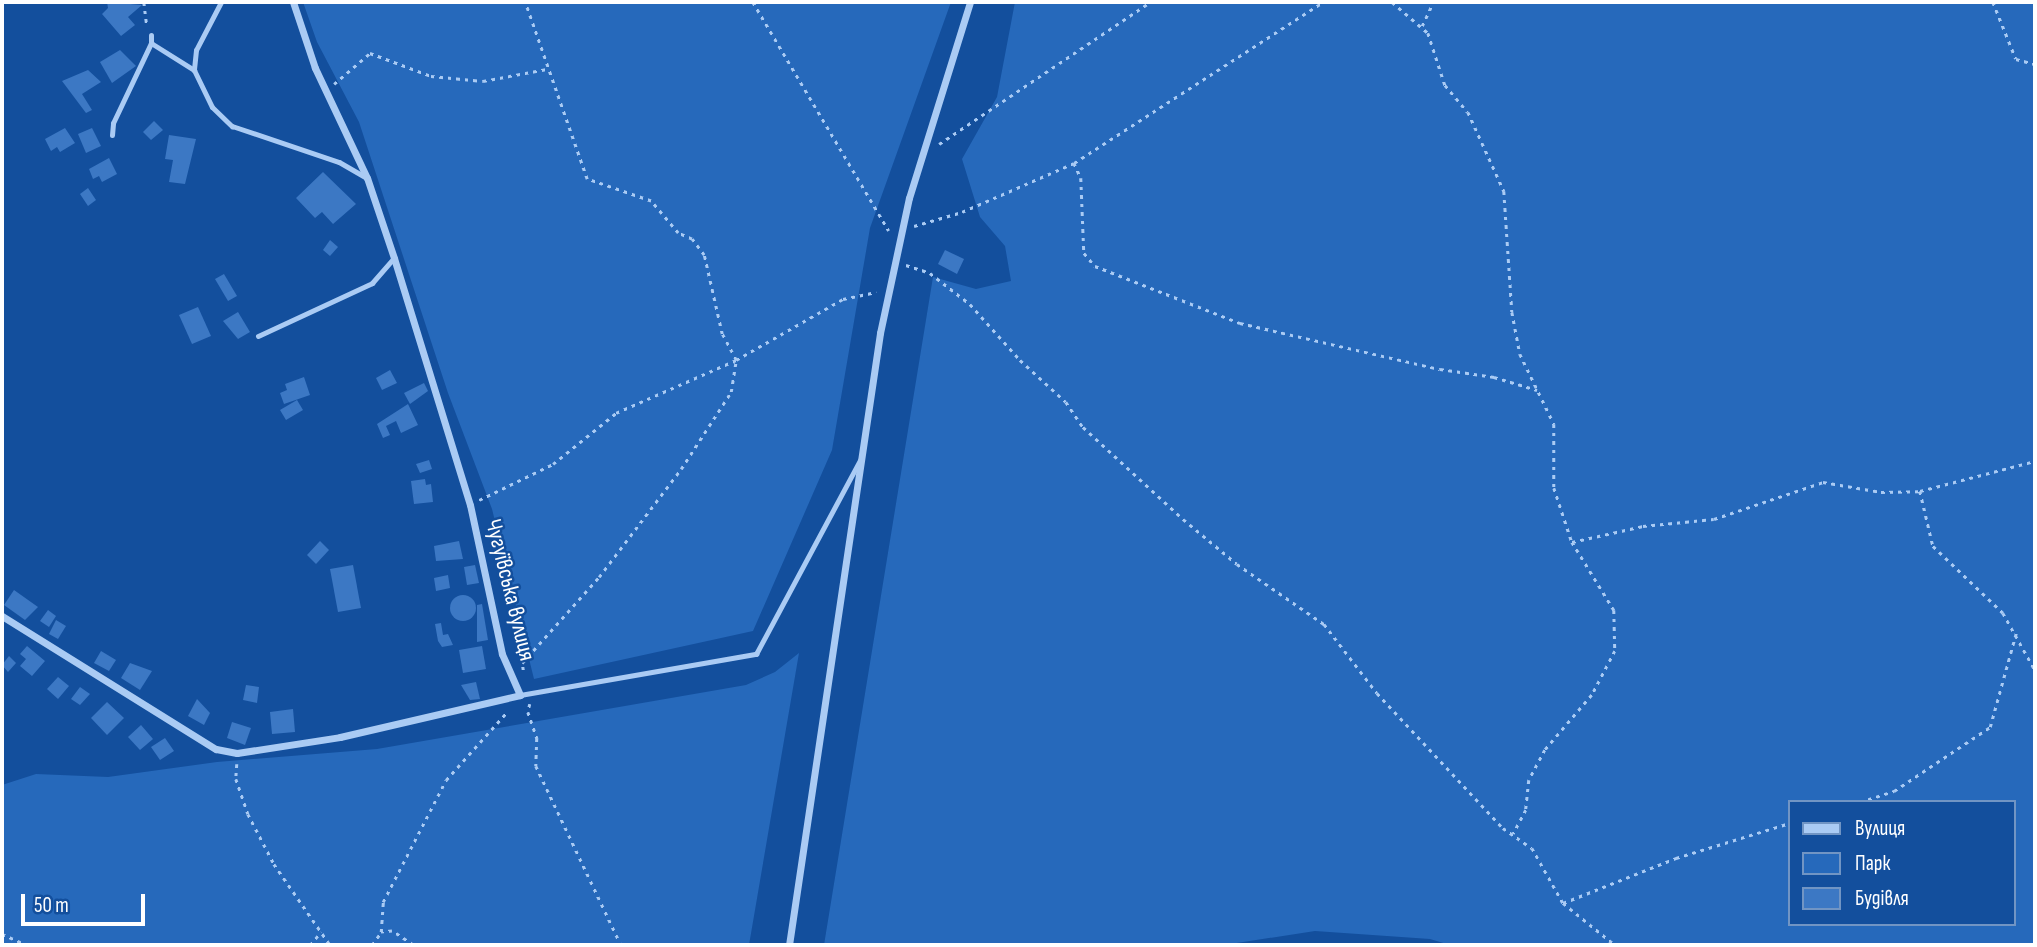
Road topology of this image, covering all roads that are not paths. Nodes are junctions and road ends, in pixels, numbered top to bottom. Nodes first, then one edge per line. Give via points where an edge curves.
1 (220, 2) edge
2 (293, 2) edge
3 (970, 2) edge
4 (150, 35) road end
5 (151, 43) junction
6 (194, 70) junction
7 (112, 135) dead end
8 (367, 178) junction
9 (394, 258) junction
10 (258, 336) dead end
11 (860, 460) junction
12 (2, 616) edge
13 (520, 695) junction
14 (789, 945) edge

1 - 6 lane via 196,50
2 - 8 street, Чугуївська вулиця via 326,90
3 - 11 street via 903,229
4 - 5 lane
5 - 6 lane
5 - 7 lane via 113,123
6 - 8 lane via 212,107 232,126 339,162
8 - 9 street, Чугуївська вулиця
9 - 10 lane via 372,283
9 - 13 street, Чугуївська вулиця via 470,505 502,654
11 - 13 lane via 756,654
11 - 14 street
12 - 13 street, Чугуївська вулиця via 216,749 237,753 340,737

